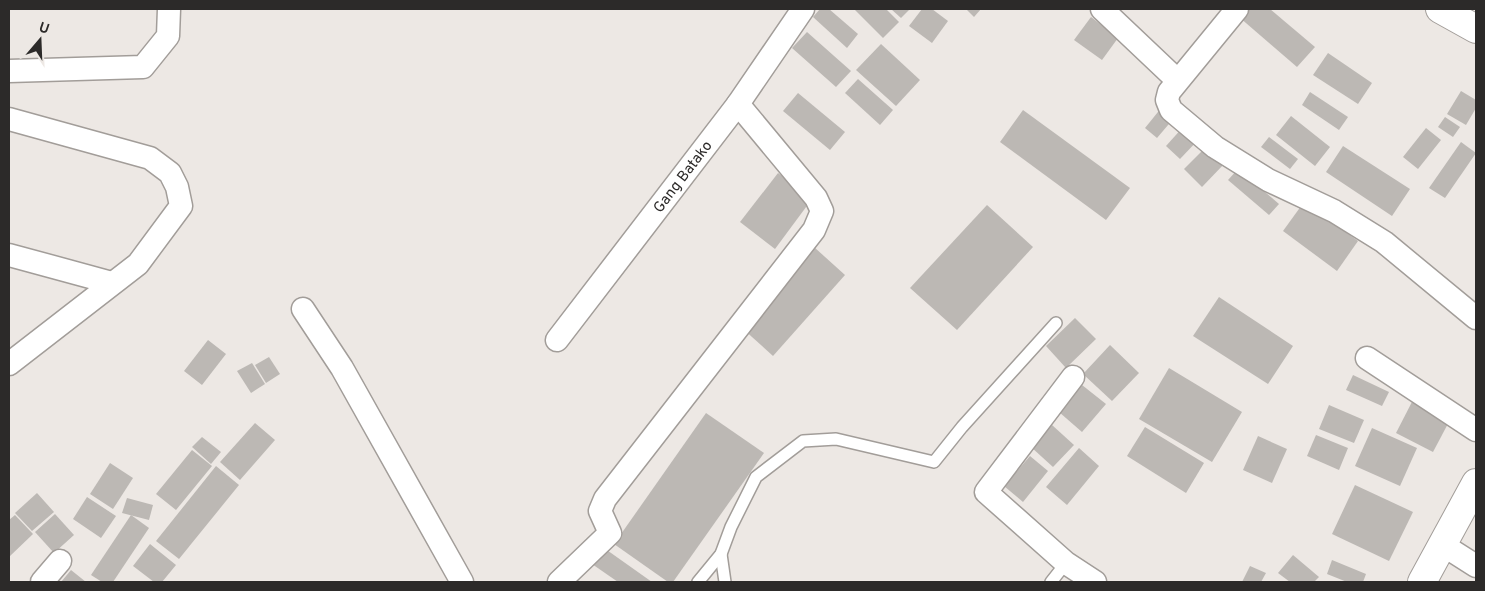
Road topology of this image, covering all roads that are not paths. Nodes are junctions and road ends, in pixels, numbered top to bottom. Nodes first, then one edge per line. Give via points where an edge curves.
1 (169, 9) edge
2 (803, 9) edge
3 (1102, 9) edge
4 (1237, 9) edge
5 (1440, 9) edge
6 (1476, 29) edge
7 (9, 71) edge
8 (1177, 80) junction
9 (738, 104) junction
10 (9, 119) edge
11 (9, 255) edge
12 (112, 283) junction
13 (303, 309) dead end
14 (1476, 318) edge
15 (1056, 323) dead end
16 (557, 340) dead end
17 (1367, 358) dead end
18 (9, 364) edge
19 (1073, 377) dead end
20 (1476, 430) edge
21 (1476, 483) edge
22 (1443, 545) junction
23 (721, 554) junction
24 (60, 561) dead end
25 (1066, 563) junction
26 (1476, 566) edge
27 (42, 582) edge
28 (462, 582) edge
29 (560, 582) edge
30 (698, 582) edge
31 (725, 582) edge
32 (1051, 582) edge
33 (1095, 582) edge
34 (1422, 582) edge

1 - 7 street via 168,36 143,67
2 - 9 street, Gang Batako
3 - 8 street
4 - 8 street
5 - 6 main road
8 - 14 street via 1167,100 1171,110 1194,130 1233,160 1334,211 1384,242
9 - 16 street, Gang Batako
9 - 29 street via 816,198 822,210 819,220 604,499 600,511 610,533
10 - 12 street via 150,158 170,174 181,206 138,264
11 - 12 street
12 - 18 street
13 - 28 street via 342,368
15 - 23 lane via 962,426 934,462 836,439 803,442 756,477
17 - 20 street
19 - 25 street via 986,492
21 - 22 main road
22 - 26 street
22 - 34 main road
23 - 30 lane
23 - 31 lane
24 - 27 street
25 - 32 lane
25 - 33 street

